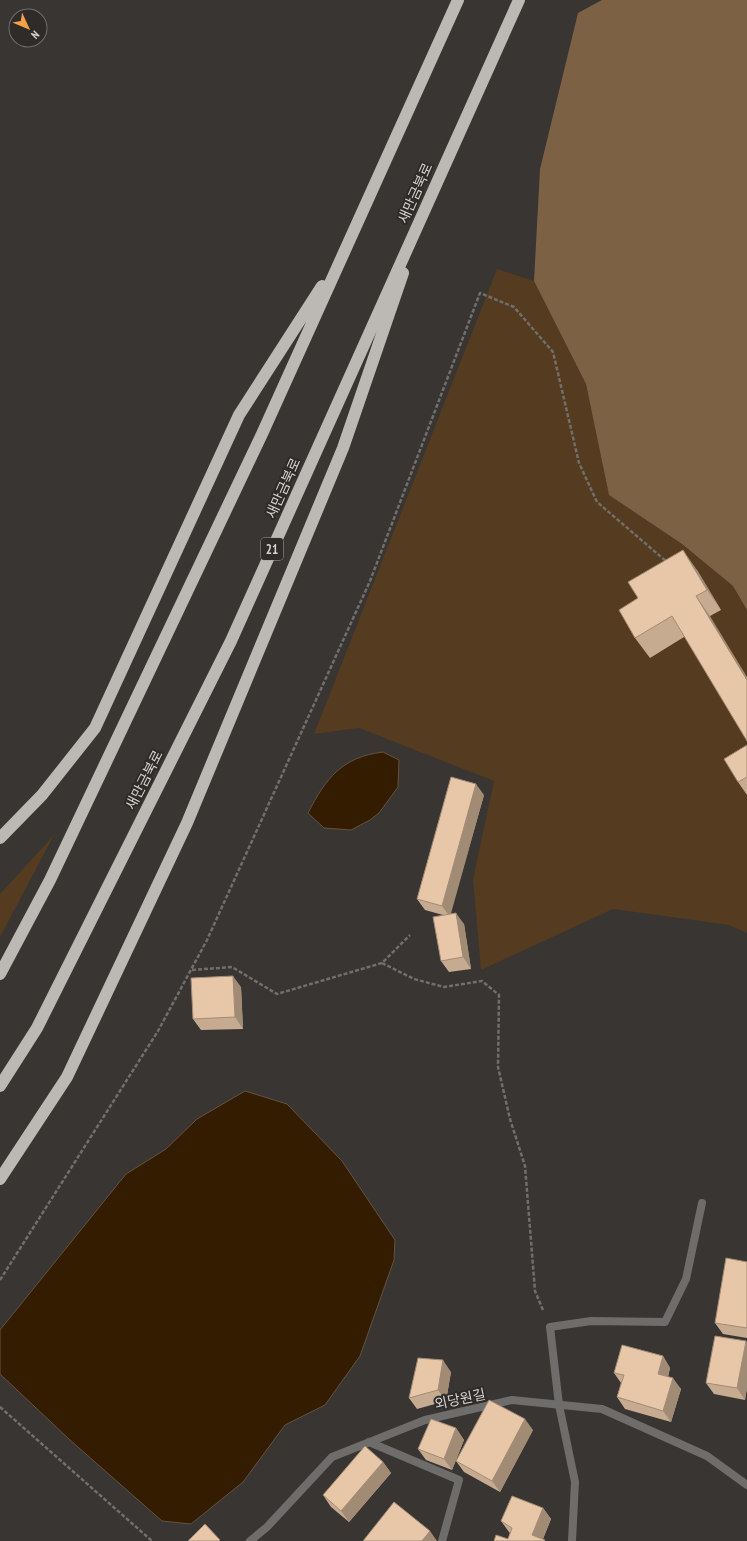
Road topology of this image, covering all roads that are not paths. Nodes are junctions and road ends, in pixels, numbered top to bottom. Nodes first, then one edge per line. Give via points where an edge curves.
1 (458, 0) edge
2 (519, 0) edge
3 (428, 200) junction
4 (345, 251) junction
5 (0, 838) edge
6 (0, 974) edge
7 (0, 1086) edge
8 (0, 1179) edge
9 (702, 1203) dead end
10 (560, 1405) junction
11 (369, 1442) junction
12 (747, 1485) edge
13 (250, 1541) edge
14 (442, 1541) edge
15 (572, 1541) edge

1 - 4 highway
2 - 3 highway, 새만금북로 / 21
3 - 7 highway, 새만금북로 / 21 via 231,641 37,1028
3 - 8 highway via 343,448 187,823 68,1077
4 - 5 highway via 239,415 95,728 42,795
4 - 6 highway via 262,434 50,880
9 - 10 street via 686,1279 665,1322 591,1321 550,1327
10 - 11 street, 외당원길 via 512,1400 425,1420
10 - 12 street, 외당원길 via 602,1409 707,1456
10 - 15 street via 575,1482
11 - 13 street, 외당원길 via 332,1457 267,1527
11 - 14 street via 459,1480

